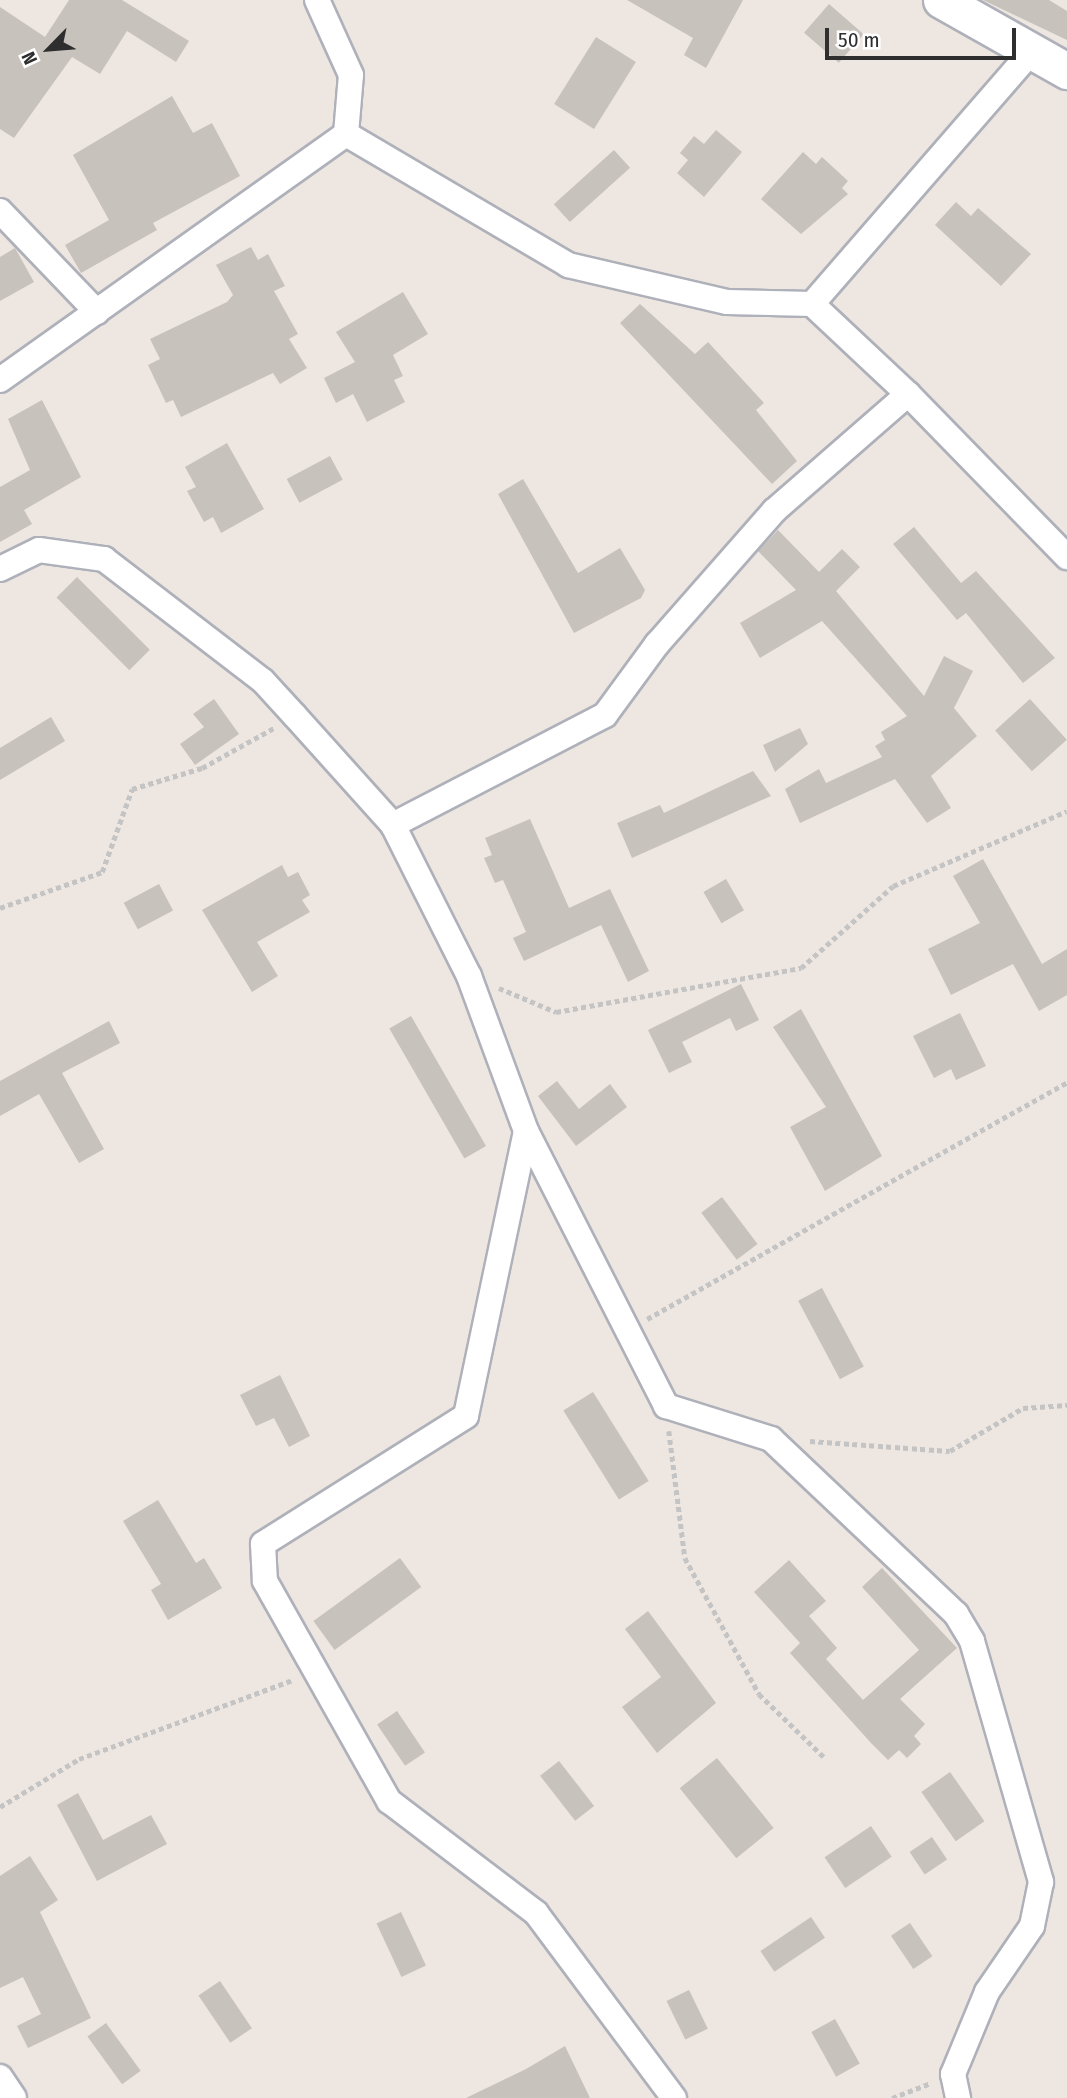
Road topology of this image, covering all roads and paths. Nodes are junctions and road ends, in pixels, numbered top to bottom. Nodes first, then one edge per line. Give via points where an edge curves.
1 (317, 0) edge
2 (941, 0) edge
3 (1032, 51) junction
4 (1067, 71) edge
5 (346, 134) junction
6 (0, 211) edge
7 (811, 304) junction
8 (97, 312) junction
9 (0, 380) edge
10 (908, 394) junction
11 (1067, 557) edge
12 (0, 569) edge
13 (295, 716) junction
14 (1067, 811) edge
15 (393, 825) junction
16 (0, 908) edge
17 (469, 976) junction
18 (1067, 1082) edge
19 (526, 1131) junction
20 (631, 1328) junction
21 (1067, 1405) edge
22 (666, 1406) junction
23 (771, 1438) junction
24 (316, 1671) junction
25 (824, 1757) dead end
26 (0, 1807) edge
27 (0, 2077) edge
28 (956, 2086) edge
29 (13, 2098) edge
30 (674, 2098) edge
31 (892, 2098) edge

1 - 5 street via 351,75
2 - 3 street
3 - 4 street
3 - 7 street
5 - 7 street via 568,265 727,302
5 - 8 street
6 - 8 street
7 - 10 street
8 - 9 street
10 - 11 street
10 - 15 street via 774,511 657,645 606,715
12 - 13 street via 39,550 104,559 263,681
13 - 15 street
13 - 16 path via 202,768 132,789 102,872
14 - 17 path via 892,886 801,968 556,1012
15 - 17 street
17 - 19 street
18 - 20 path via 1021,1114
19 - 20 street
19 - 24 street via 466,1416 263,1544 265,1581
20 - 22 street
21 - 23 path via 1023,1408 950,1451
22 - 23 street
22 - 25 path via 685,1558 759,1694
23 - 28 street via 956,1614 972,1641 1041,1882 1032,1926 987,1992
24 - 26 path via 179,1727 79,1759
24 - 30 street via 389,1801 536,1913
27 - 29 street
28 - 31 path

